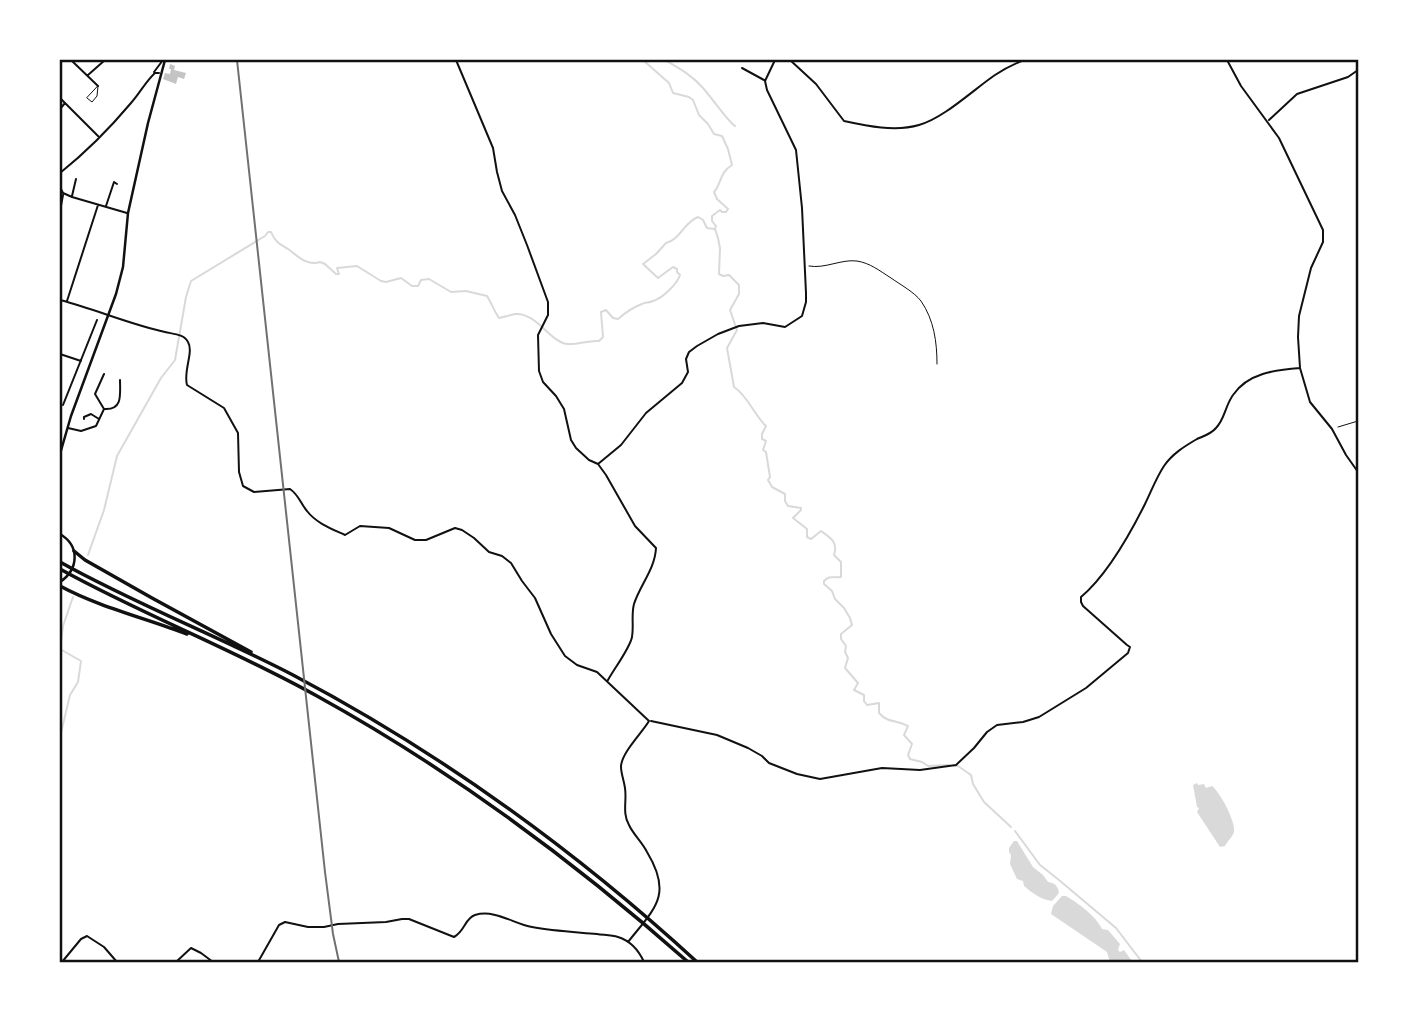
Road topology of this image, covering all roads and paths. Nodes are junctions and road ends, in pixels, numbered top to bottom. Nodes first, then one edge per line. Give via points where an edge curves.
1 (71, 60) edge
2 (105, 60) edge
3 (164, 60) edge
4 (456, 60) edge
5 (775, 60) edge
6 (790, 60) edge
7 (1024, 60) edge
8 (1227, 60) edge
9 (742, 68) dead end
10 (1359, 70) edge
11 (160, 74) junction
12 (88, 76) junction
13 (151, 76) junction
14 (765, 81) junction
15 (98, 86) dead end
16 (60, 98) edge
17 (66, 103) junction
18 (60, 109) edge
19 (1268, 121) junction
20 (99, 136) junction
21 (60, 173) edge
22 (76, 179) dead end
23 (113, 182) dead end
24 (60, 187) edge
25 (63, 193) junction
26 (72, 197) junction
27 (98, 205) junction
28 (106, 207) junction
29 (60, 211) edge
30 (128, 213) junction
31 (804, 263) junction
32 (60, 300) edge
33 (67, 302) junction
34 (108, 316) junction
35 (97, 320) dead end
36 (60, 354) edge
37 (81, 361) junction
38 (937, 363) dead end
39 (1300, 368) junction
40 (104, 374) dead end
41 (120, 380) dead end
42 (100, 382) junction
43 (105, 384) dead end
44 (120, 386) junction
45 (127, 386) dead end
46 (63, 405) dead end
47 (104, 409) junction
48 (84, 419) dead end
49 (100, 419) junction
50 (1359, 421) edge
51 (68, 428) junction
52 (1332, 429) junction
53 (60, 454) edge
54 (598, 464) junction
55 (1359, 472) edge
56 (60, 534) edge
57 (74, 551) junction
58 (60, 562) edge
59 (62, 570) edge
60 (60, 584) edge
61 (216, 644) junction
62 (270, 664) junction
63 (608, 680) junction
64 (649, 721) junction
65 (628, 942) junction
66 (62, 962) edge
67 (117, 962) edge
68 (176, 962) edge
69 (213, 962) edge
70 (258, 962) edge
71 (644, 962) edge
72 (688, 962) edge
73 (697, 962) edge

1 - 12 street
2 - 12 street
3 - 11 main road
3 - 13 street
4 - 54 street via 493,148 502,191 548,302 548,315 538,335 539,371 564,409 576,448
5 - 14 street
6 - 7 street via 816,84 844,121 891,128 921,125
8 - 19 street
9 - 14 street
10 - 19 street via 1297,94
11 - 13 street
11 - 30 main road
12 - 15 street
13 - 20 street
14 - 31 street via 796,150
16 - 17 street
17 - 18 street
17 - 20 street
19 - 39 street via 1323,230 1299,316
20 - 21 street
22 - 26 street
23 - 28 street
24 - 25 street
25 - 26 street
25 - 29 street
26 - 27 street
27 - 28 street
27 - 33 street
28 - 30 street
30 - 34 main road via 123,267
31 - 38 path via 819,267 862,262 912,292 931,320
31 - 54 street via 802,316 785,327 763,323 738,326 697,345 689,352 682,383
32 - 33 street
33 - 34 street
34 - 51 main road
34 - 63 street via 187,340 191,347 187,385 224,408 238,433 243,486 254,492 290,489 312,517 345,535 360,526 389,528 426,540 455,528 462,530 512,563 565,656
35 - 37 street
36 - 37 street
37 - 46 street
39 - 52 street via 1310,402
39 - 64 street via 1255,377 1233,395 1224,418 1212,432 1171,457 1106,571 1081,597 1083,606 1130,647 1128,653 1086,688 1039,717 997,725 956,765 920,770 882,768 820,779 769,763 717,735
40 - 42 street
41 - 44 street
42 - 43 street
42 - 47 street via 95,394
44 - 45 street
44 - 47 street via 118,404
47 - 49 street
48 - 49 street via 91,414
49 - 51 street via 91,429
50 - 52 path
51 - 53 main road
52 - 55 street
54 - 63 street via 635,526 656,548 631,615 631,641
56 - 57 main road
57 - 60 main road via 73,568
57 - 62 highway
58 - 62 highway
59 - 61 highway
60 - 61 highway via 100,604
61 - 72 highway via 316,695 504,813
62 - 73 highway via 390,731 482,790 607,885
63 - 64 street
64 - 65 street via 620,766 624,813 661,884 652,912
65 - 70 street via 619,937 531,927 494,914 472,916 454,937 410,919 324,927 288,922 281,923
65 - 71 street
66 - 67 street via 87,936
68 - 69 street via 191,948

